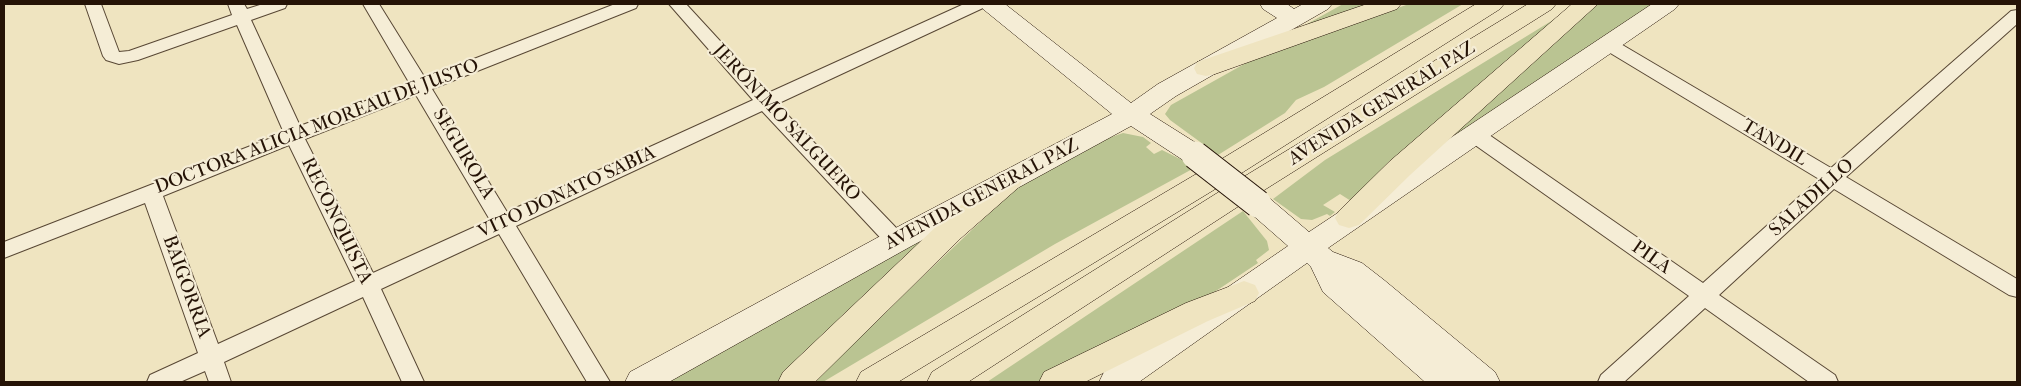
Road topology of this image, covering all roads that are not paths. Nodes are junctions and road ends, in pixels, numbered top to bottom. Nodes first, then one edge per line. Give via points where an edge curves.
1 (93, 4) edge
2 (279, 4) edge
3 (371, 4) edge
4 (630, 4) edge
5 (677, 4) edge
6 (977, 4) edge
7 (991, 4) edge
8 (1271, 4) edge
9 (1320, 4) edge
10 (1389, 4) edge
11 (1492, 4) edge
12 (1544, 4) edge
13 (1586, 4) edge
14 (1667, 4) edge
15 (239, 10) edge
16 (2017, 15) edge
17 (1293, 18) junction
18 (1608, 44) junction
19 (1206, 68) junction
20 (422, 86) junction
21 (765, 102) junction
22 (1131, 115) junction
23 (294, 135) junction
24 (1475, 135) junction
25 (1833, 178) junction
26 (1009, 180) junction
27 (152, 191) junction
28 (1349, 218) junction
29 (504, 222) junction
30 (896, 241) junction
31 (4, 250) edge
32 (1315, 254) junction
33 (368, 285) junction
34 (2017, 288) edge
35 (1244, 293) junction
36 (1704, 296) junction
37 (212, 357) junction
38 (158, 382) edge
39 (220, 382) edge
40 (413, 382) edge
41 (599, 382) edge
42 (642, 382) edge
43 (794, 382) edge
44 (872, 382) edge
45 (943, 382) edge
46 (1055, 382) edge
47 (1115, 382) edge
48 (1447, 382) edge
49 (1484, 382) edge
50 (1609, 382) edge
51 (1827, 382) edge

1 - 15 street via 112,56 119,58 132,56
2 - 15 street
3 - 20 street, SEGUROLA
4 - 20 street, DOCTORA ALICIA MOREAU DE JUSTO
5 - 21 street, JERÓNIMO SALGUERO
6 - 21 street, VITO DONATO SABIA
7 - 22 street
8 - 17 street
9 - 17 street, AVENIDA GENERAL PAZ
10 - 19 highway
11 - 44 highway, AVENIDA GENERAL PAZ via 1230,167
12 - 45 highway, AVENIDA GENERAL PAZ
13 - 28 highway via 1400,168
14 - 18 street
15 - 23 street, RECONQUISTA
16 - 25 street, SALADILLO
17 - 19 street, AVENIDA GENERAL PAZ
18 - 24 street
18 - 25 street, TANDIL
19 - 22 street, AVENIDA GENERAL PAZ
20 - 23 street, DOCTORA ALICIA MOREAU DE JUSTO
20 - 29 street, SEGUROLA
21 - 29 street, VITO DONATO SABIA
21 - 30 street, JERÓNIMO SALGUERO
22 - 26 street, AVENIDA GENERAL PAZ
22 - 32 street, bridge via 1195,155
23 - 27 street, DOCTORA ALICIA MOREAU DE JUSTO
23 - 33 street, RECONQUISTA
24 - 28 street
24 - 36 street, PILA
25 - 34 street, TANDIL
25 - 36 street, SALADILLO
26 - 30 street, AVENIDA GENERAL PAZ
26 - 43 highway via 951,230
27 - 31 street, DOCTORA ALICIA MOREAU DE JUSTO
27 - 37 street, BAIGORRIA
28 - 32 street
29 - 33 street, VITO DONATO SABIA
29 - 41 street, SEGUROLA
30 - 42 street, AVENIDA GENERAL PAZ
32 - 35 street
32 - 48 street via 1333,284
32 - 49 street via 1352,271
33 - 37 street, VITO DONATO SABIA
33 - 40 street, RECONQUISTA
35 - 46 highway via 1197,312
35 - 47 street
36 - 50 street, SALADILLO
36 - 51 street, PILA
37 - 38 street, VITO DONATO SABIA
37 - 39 street, BAIGORRIA

